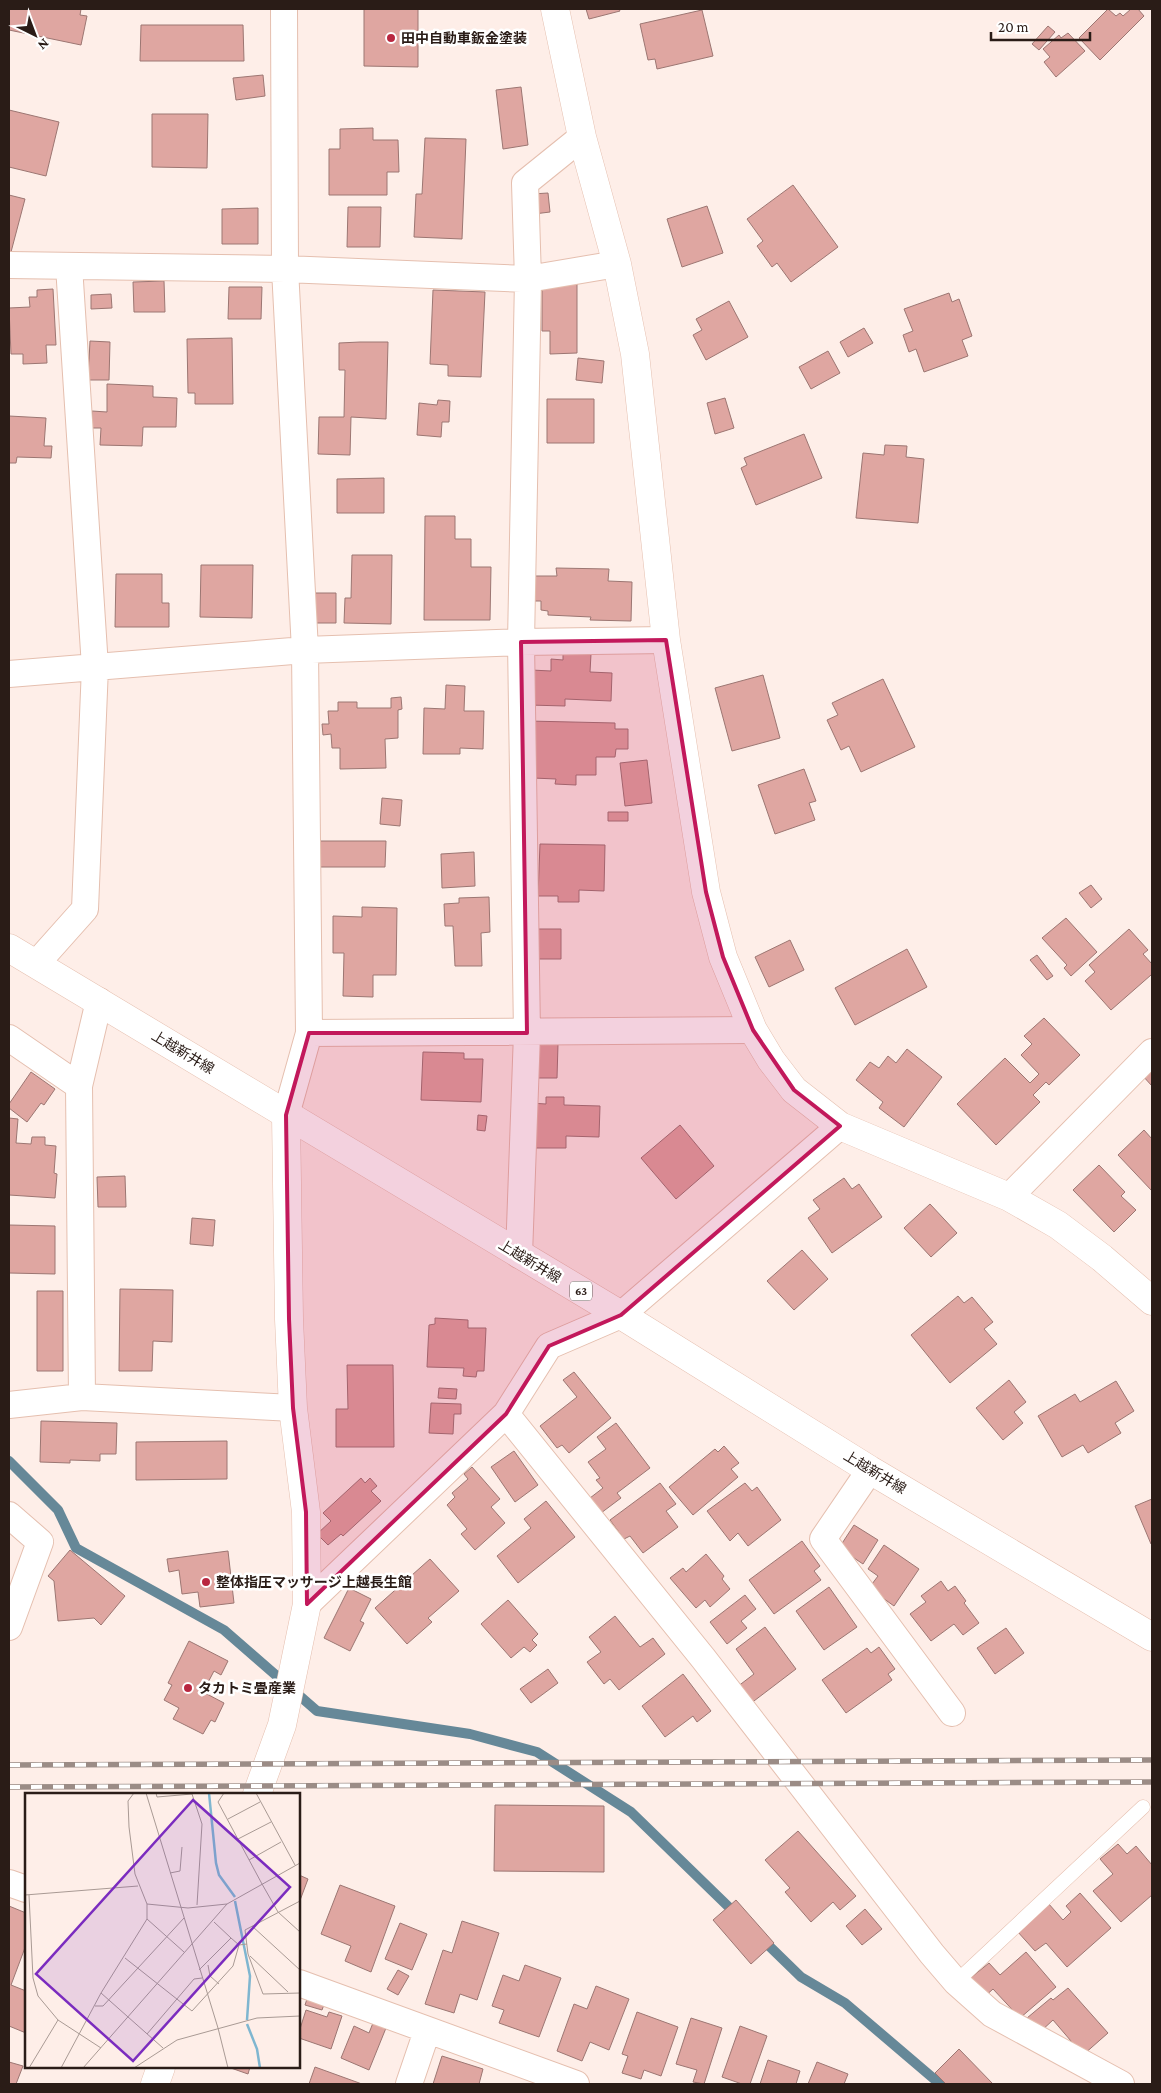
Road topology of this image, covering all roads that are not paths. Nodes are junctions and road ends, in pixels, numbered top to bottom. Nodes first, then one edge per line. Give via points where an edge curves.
1 (284, 9) edge
2 (555, 9) edge
3 (582, 137) junction
4 (617, 264) junction
5 (9, 265) edge
6 (69, 266) junction
7 (285, 269) junction
8 (528, 279) junction
9 (666, 640) junction
10 (521, 642) junction
11 (305, 650) junction
12 (95, 667) junction
13 (9, 674) edge
14 (9, 948) edge
15 (36, 964) junction
16 (99, 1001) junction
17 (753, 1030) junction
18 (309, 1033) junction
19 (527, 1033) junction
20 (9, 1038) edge
21 (1152, 1052) edge
22 (79, 1086) junction
23 (286, 1115) junction
24 (840, 1126) junction
25 (1009, 1197) junction
26 (519, 1255) junction
27 (1152, 1301) edge
28 (621, 1315) junction
29 (82, 1397) junction
30 (9, 1405) edge
31 (293, 1408) junction
32 (506, 1414) junction
33 (870, 1470) junction
34 (9, 1515) edge
35 (307, 1604) junction
36 (11, 1617) edge
37 (1152, 1637) edge
38 (952, 1713) dead end
39 (257, 1793) edge
40 (1144, 1807) dead end
41 (9, 1884) edge
42 (25, 1889) edge
43 (956, 1982) junction
44 (300, 1983) edge
45 (427, 2031) junction
46 (161, 2068) edge
47 (155, 2084) edge
48 (409, 2084) edge
49 (576, 2084) edge
50 (1121, 2084) edge

1 - 7 street
2 - 3 street
3 - 4 street
3 - 8 street via 525,183
4 - 8 street
4 - 9 street via 635,354
5 - 6 street
6 - 7 street
6 - 12 street
7 - 8 street
7 - 11 street
8 - 10 street
9 - 10 street
9 - 17 street via 706,892 723,957
10 - 11 street
10 - 19 street
11 - 12 street
11 - 18 street
12 - 13 street
12 - 15 street via 85,909
14 - 15 street, 上越新井線 / 63
15 - 16 street, 上越新井線 / 63
16 - 22 street
16 - 23 street, 上越新井線 / 63
17 - 19 street
17 - 24 street via 794,1090
18 - 19 street
18 - 23 street
19 - 26 street
20 - 22 street
21 - 25 street
22 - 29 street
23 - 26 street, 上越新井線 / 63
23 - 31 street
24 - 25 street
24 - 28 street
25 - 27 street via 1058,1225
26 - 28 street, 上越新井線 / 63
28 - 32 street via 549,1346
28 - 33 street, 上越新井線 / 63
29 - 30 street
29 - 31 street
31 - 35 street via 306,1512
32 - 35 street
32 - 43 street via 703,1658
33 - 37 street, 上越新井線 / 63
33 - 38 street via 823,1539
34 - 36 street via 40,1542
35 - 39 street via 282,1725
40 - 43 lane
41 - 42 street
43 - 50 street via 992,2014
44 - 45 street
45 - 48 street
45 - 49 street
46 - 47 street

